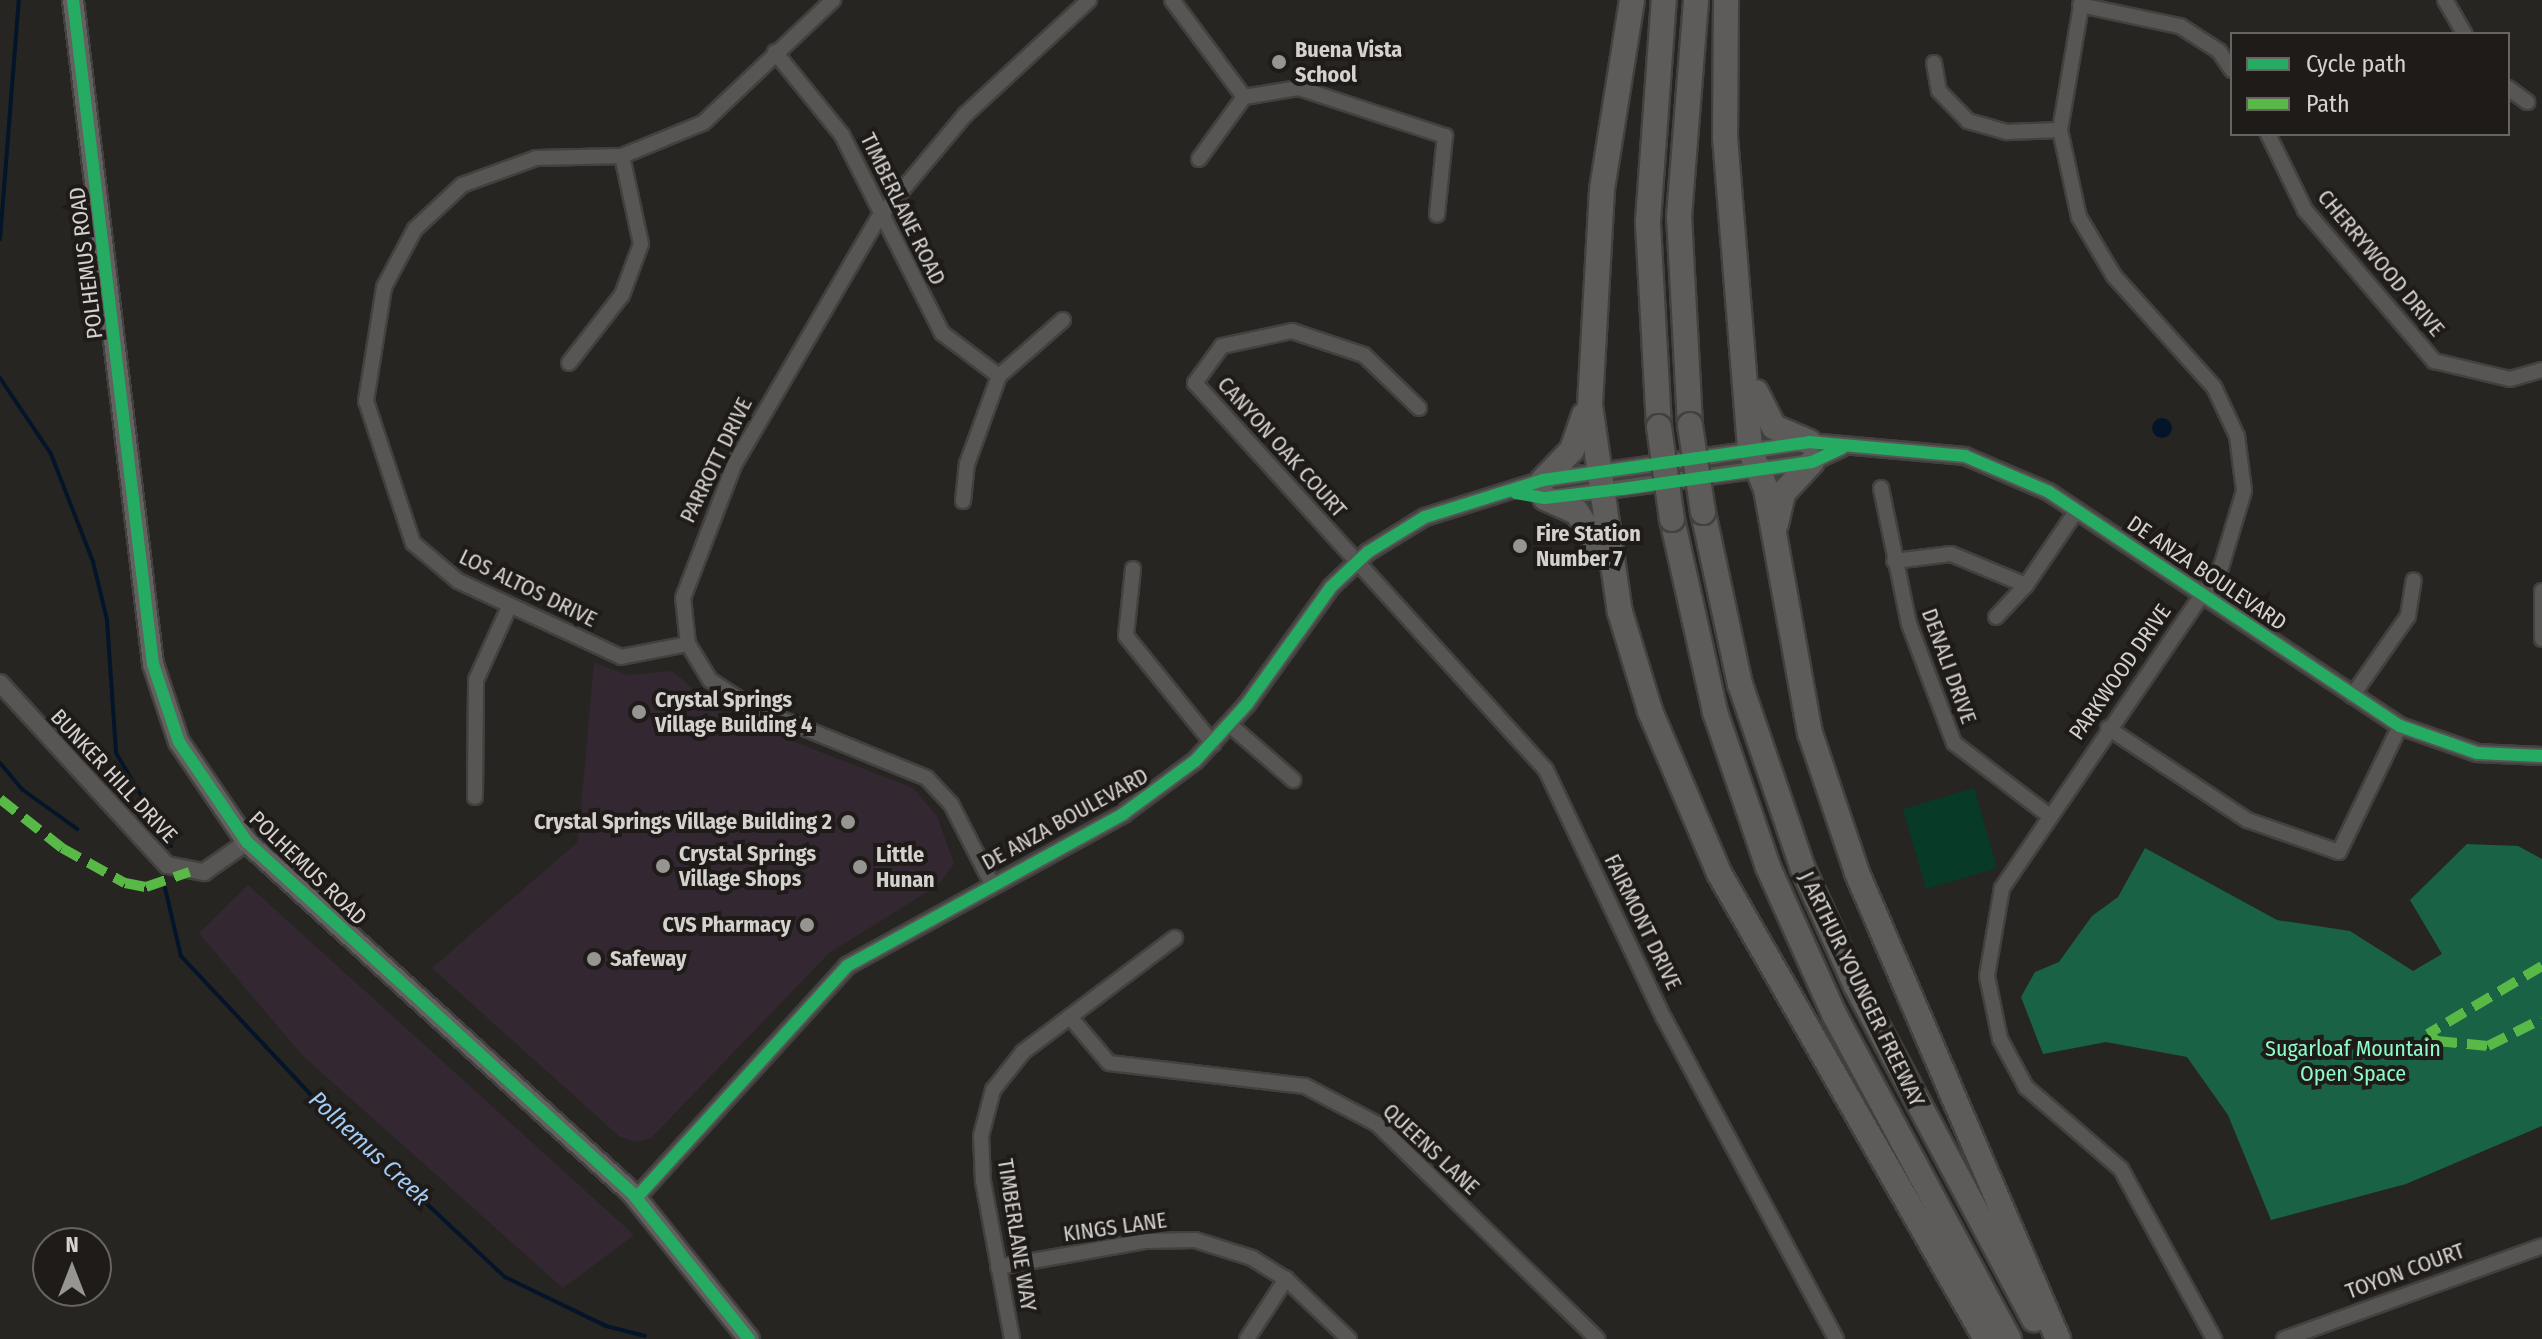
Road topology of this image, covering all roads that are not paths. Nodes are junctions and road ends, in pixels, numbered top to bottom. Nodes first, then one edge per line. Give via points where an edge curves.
1 (73, 0) edge
2 (833, 0) edge
3 (1089, 0) edge
4 (1172, 0) edge
5 (1632, 0) edge
6 (1664, 0) edge
7 (1696, 0) edge
8 (1726, 0) edge
9 (2445, 0) edge
10 (2081, 2) edge
11 (2464, 32) edge
12 (775, 52) junction
13 (1934, 63) dead end
14 (2230, 67) edge
15 (2510, 89) edge
16 (1244, 97) junction
17 (2527, 102) dead end
18 (2060, 130) junction
19 (2269, 136) edge
20 (622, 156) junction
21 (1199, 159) dead end
22 (1437, 215) dead end
23 (878, 219) junction
24 (1063, 320) dead end
25 (1748, 359) junction
26 (569, 363) dead end
27 (2542, 370) edge
28 (999, 376) junction
29 (1590, 389) junction
30 (1419, 408) dead end
31 (1810, 452) junction
32 (1755, 460) junction
33 (1598, 481) junction
34 (1881, 488) dead end
35 (1544, 489) junction
36 (963, 501) dead end
37 (2077, 510) junction
38 (1775, 546) junction
39 (1894, 561) junction
40 (1356, 562) junction
41 (1133, 569) dead end
42 (2414, 580) dead end
43 (2026, 585) junction
44 (1614, 587) junction
45 (2542, 591) edge
46 (2203, 593) junction
47 (510, 605) junction
48 (1996, 617) dead end
49 (2542, 639) edge
50 (688, 644) junction
51 (0, 683) edge
52 (2352, 696) junction
53 (1230, 725) junction
54 (2400, 726) junction
55 (2108, 728) junction
56 (1213, 744) junction
57 (2542, 756) edge
58 (1293, 780) dead end
59 (475, 797) dead end
60 (2047, 814) junction
61 (247, 842) junction
62 (992, 884) junction
63 (1175, 938) dead end
64 (1070, 1017) junction
65 (637, 1197) junction
66 (2542, 1246) edge
67 (998, 1267) junction
68 (1286, 1279) junction
69 (749, 1339) edge
70 (1012, 1339) edge
71 (1247, 1339) edge
72 (1349, 1339) edge
73 (1597, 1339) edge
74 (1836, 1339) edge
75 (1986, 1339) edge
76 (2009, 1339) edge
77 (2045, 1339) edge
78 (2058, 1339) edge
79 (2214, 1339) edge
80 (2284, 1339) edge

1 - 61 main road, POLHEMUS ROAD via 153,664 179,742
2 - 12 street, LOS ALTOS DRIVE
3 - 23 street, PARROTT DRIVE via 965,115
4 - 16 street
5 - 29 highway via 1602,190
6 - 76 highway, J ARTHUR YOUNGER FREEWAY, bridge via 1648,199 1659,427 1672,519 1712,701 1776,887 1835,1016
7 - 77 highway, J ARTHUR YOUNGER FREEWAY, bridge via 1679,217 1690,425 1703,512 1743,695 1815,898
8 - 25 highway via 1725,137
9 - 11 street
10 - 14 street via 2180,26 2219,51
10 - 18 street, PARKWOOD DRIVE
12 - 20 street, LOS ALTOS DRIVE via 703,123
12 - 23 street, TIMBERLANE ROAD via 842,135
13 - 18 street via 1939,91 1968,121 2007,132
15 - 17 street
16 - 21 street
16 - 22 street via 1299,88 1445,136
18 - 46 street, PARKWOOD DRIVE via 2079,217 2097,251 2214,387 2237,436 2240,518
19 - 27 street, CHERRYWOOD DRIVE via 2305,210 2434,361 2510,379
20 - 26 street via 641,244 622,295
20 - 47 street, LOS ALTOS DRIVE via 536,158 462,185 415,229 384,287 366,401 413,543 458,581
23 - 28 street, TIMBERLANE ROAD via 942,333
23 - 50 street, PARROTT DRIVE via 830,290 734,465 685,585
24 - 28 street
25 - 31 highway via 1770,422
25 - 32 highway
28 - 36 street via 967,464
29 - 33 highway
29 - 35 highway via 1572,450
30 - 40 street, CANYON OAK COURT via 1364,355 1292,331 1222,346 1195,383
31 - 32 street, DE ANZA BOULEVARD
31 - 37 street, DE ANZA BOULEVARD via 1917,447 1965,456 2016,474
31 - 38 highway via 1781,499
32 - 33 street, DE ANZA BOULEVARD
32 - 38 highway
33 - 35 street, DE ANZA BOULEVARD
33 - 44 highway
34 - 39 street, DENALI DRIVE
35 - 40 street, DE ANZA BOULEVARD via 1425,517
35 - 44 highway via 1586,522
37 - 43 street
37 - 46 street, DE ANZA BOULEVARD
38 - 78 highway via 1798,682 1836,816
39 - 43 street via 1951,554
39 - 60 street, DENALI DRIVE via 1954,743
40 - 53 street, DE ANZA BOULEVARD
40 - 74 street, FAIRMONT DRIVE via 1546,770 1664,1018
41 - 56 street via 1126,636
42 - 52 street via 2408,616
43 - 48 street
44 - 75 highway via 1650,711 1719,873
45 - 49 street
46 - 52 street, DE ANZA BOULEVARD
46 - 55 street, PARKWOOD DRIVE
47 - 50 street, LOS ALTOS DRIVE via 621,657
47 - 59 street via 476,680
50 - 62 street, PARROTT DRIVE via 710,680 735,699 927,778 951,804
51 - 61 street, BUNKER HILL DRIVE via 167,865 204,872
52 - 54 street, DE ANZA BOULEVARD
53 - 56 street, DE ANZA BOULEVARD
53 - 58 street
54 - 55 street via 2339,852 2316,850 2247,820
54 - 57 street, DE ANZA BOULEVARD via 2477,753
55 - 60 street, PARKWOOD DRIVE
56 - 62 street, DE ANZA BOULEVARD via 1140,804
60 - 79 street, PARKWOOD DRIVE via 1991,922 1987,976 1994,1023 2037,1102 2110,1156 2131,1182
61 - 65 main road, POLHEMUS ROAD
62 - 65 street, DE ANZA BOULEVARD via 889,937 830,981
63 - 64 street, TIMBERLANE WAY
64 - 67 street, TIMBERLANE WAY via 1023,1052 993,1090 981,1136
64 - 73 street, QUEENS LANE via 1109,1063 1305,1086 1377,1124
65 - 69 main road, POLHEMUS ROAD
66 - 80 street, TOYON COURT
67 - 68 street, KINGS LANE via 1145,1241 1195,1240 1252,1258
67 - 70 street, TIMBERLANE WAY
68 - 71 street
68 - 72 street, KINGS LANE

